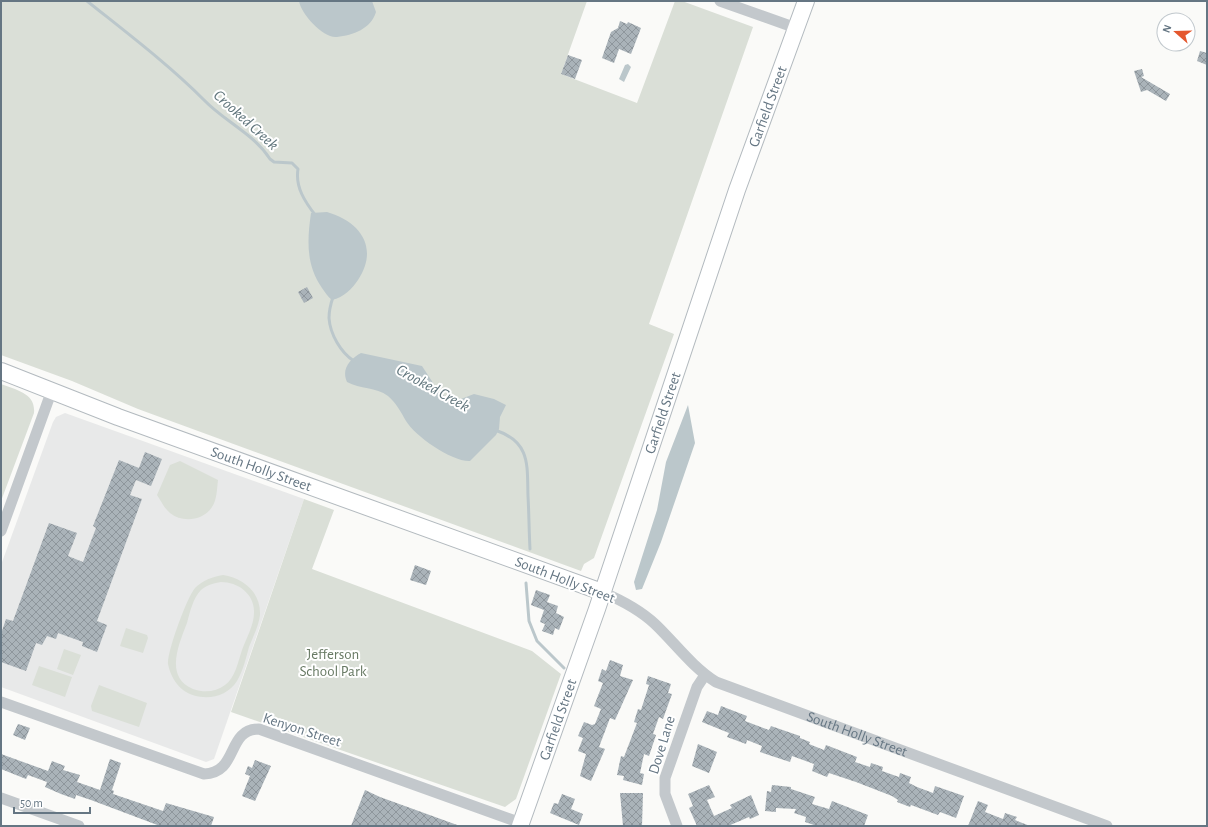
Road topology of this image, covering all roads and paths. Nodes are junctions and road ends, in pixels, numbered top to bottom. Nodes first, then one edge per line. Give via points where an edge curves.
1 (720, 1) edge
2 (806, 1) edge
3 (796, 28) junction
4 (1, 371) edge
5 (52, 390) junction
6 (1, 531) edge
7 (602, 592) junction
8 (705, 675) junction
9 (1, 702) edge
10 (1, 798) edge
11 (520, 824) edge
12 (79, 826) edge
13 (677, 826) edge
14 (1107, 826) edge

1 - 3 street
2 - 3 main road, Garfield Street
3 - 7 main road, Garfield Street via 737,190
4 - 5 main road, South Holly Street
5 - 6 street
5 - 7 main road, South Holly Street via 118,417
7 - 8 street, South Holly Street via 639,611
7 - 11 main road, Garfield Street
8 - 13 street, Dove Lane via 697,687 666,778 665,794
8 - 14 street, South Holly Street via 716,682
9 - 11 street, Kenyon Street via 204,774 214,773 224,766 242,734 259,729
10 - 12 street

